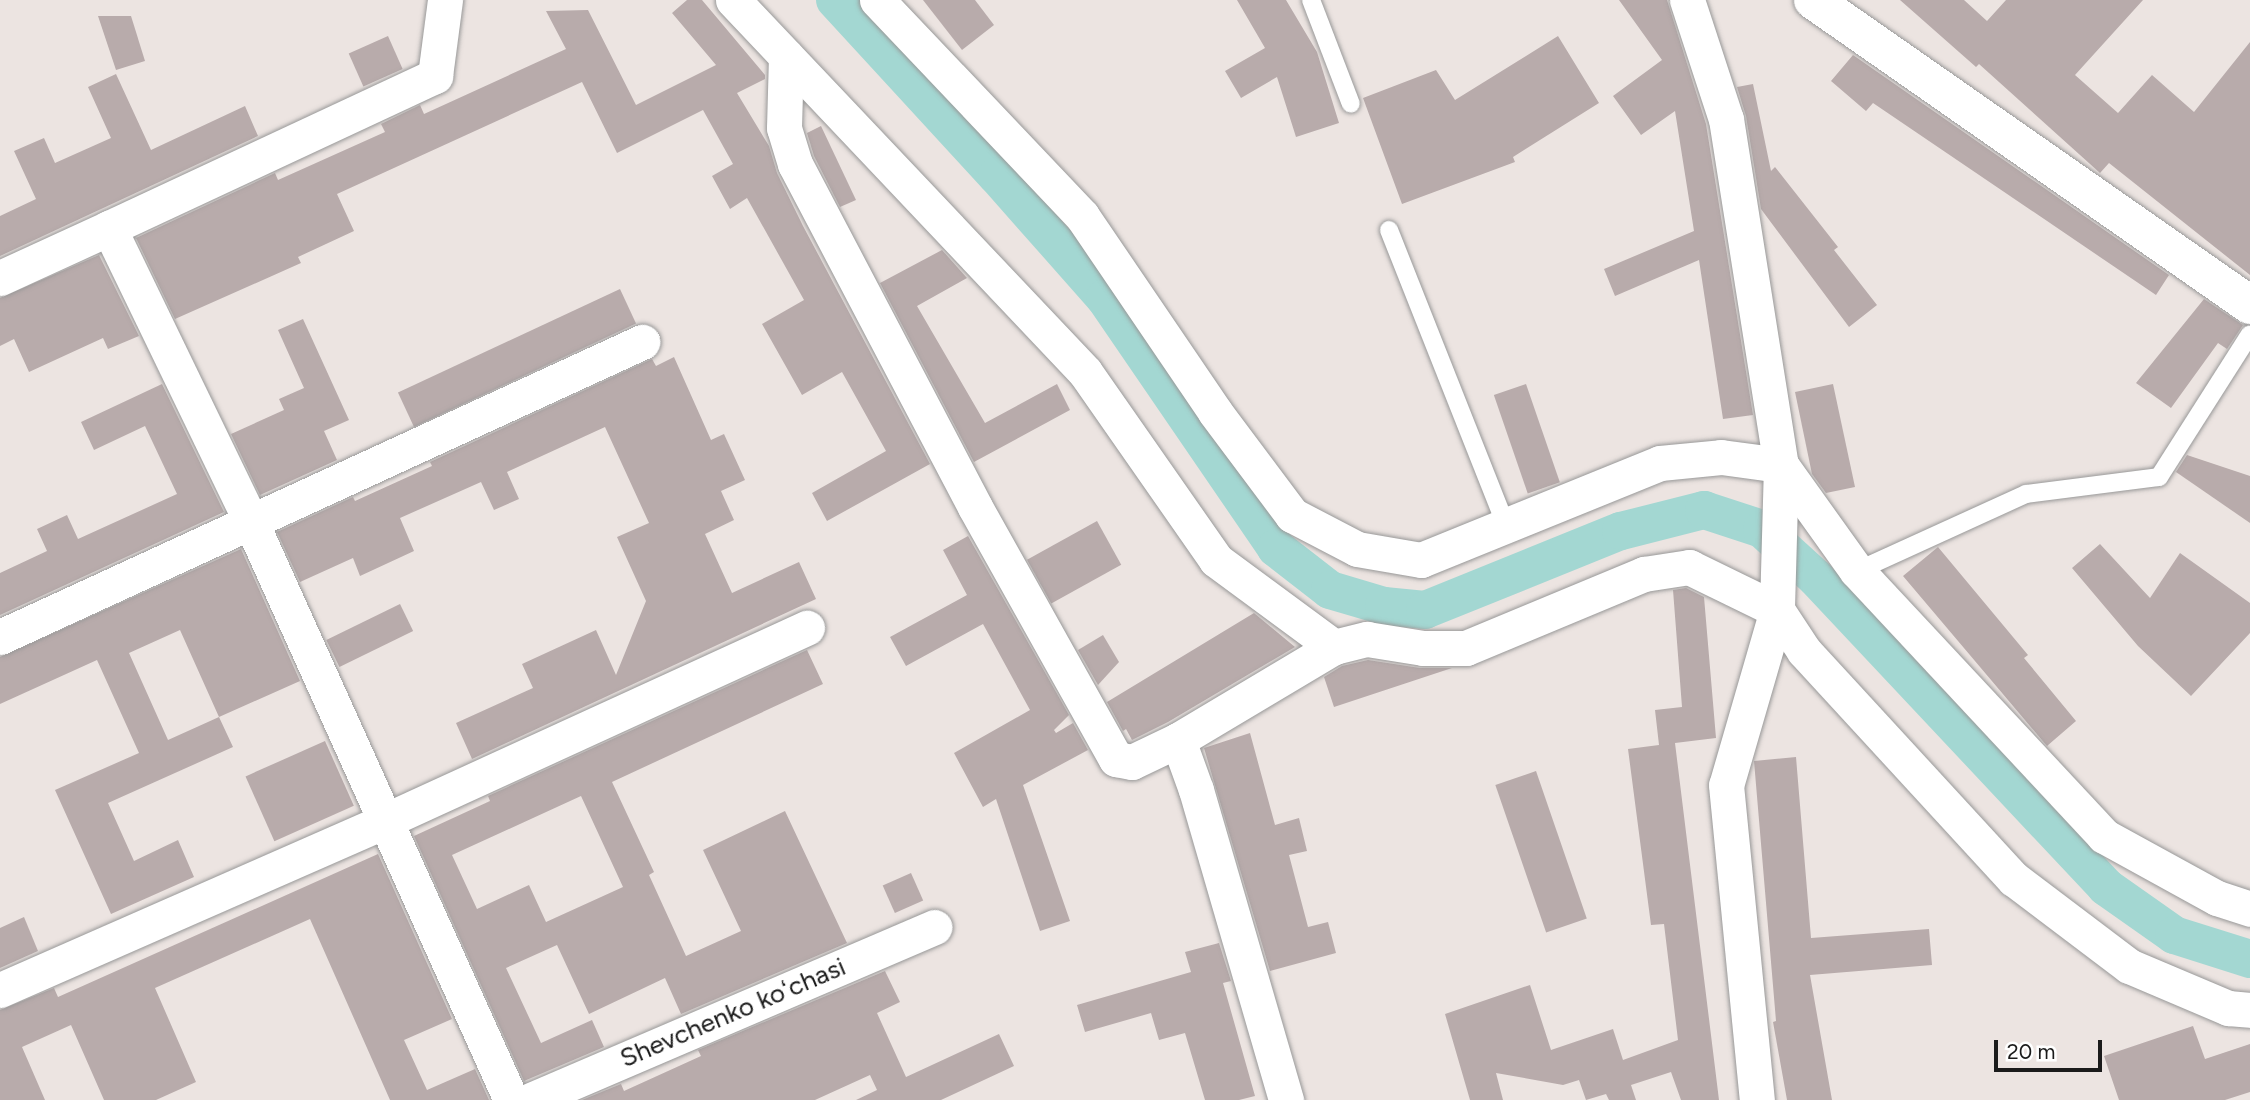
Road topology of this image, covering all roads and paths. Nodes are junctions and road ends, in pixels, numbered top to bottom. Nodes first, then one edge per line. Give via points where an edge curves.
1 (444, 0) edge
2 (733, 0) edge
3 (877, 0) edge
4 (1311, 0) edge
5 (1687, 0) edge
6 (1812, 0) edge
7 (786, 56) junction
8 (1351, 104) dead end
9 (109, 228) junction
10 (1389, 230) dead end
11 (0, 278) edge
12 (2250, 305) edge
13 (2250, 334) edge
14 (642, 342) dead end
15 (1781, 465) junction
16 (250, 520) junction
17 (1506, 525) junction
18 (1857, 571) junction
19 (1777, 610) junction
20 (807, 628) dead end
21 (0, 638) edge
22 (1335, 647) junction
23 (1178, 740) junction
24 (387, 820) junction
25 (2250, 909) edge
26 (935, 927) dead end
27 (0, 990) edge
28 (2250, 1010) edge
29 (511, 1100) edge
30 (531, 1100) edge
31 (1286, 1100) edge
32 (1757, 1100) edge

1 - 9 street via 435,76
2 - 7 street
3 - 17 street via 1082,216 1215,412 1292,515 1357,549 1421,560
4 - 8 lane
5 - 15 street via 1726,119
6 - 12 street
7 - 22 street via 1085,372 1216,560
7 - 23 street via 784,128 795,164 975,507 1116,759 1132,762
9 - 11 street
9 - 16 street
10 - 17 lane
13 - 18 lane via 2159,477 2026,494
14 - 16 street
15 - 17 street via 1721,457 1660,463
15 - 18 street
15 - 19 street
16 - 21 street
16 - 24 street
18 - 25 street via 2104,836 2217,898
19 - 22 street via 1689,567 1644,574 1466,648 1423,649 1367,639
19 - 28 street via 1804,651 2014,879 2129,966 2228,1008
19 - 32 street via 1726,785
20 - 24 street
22 - 23 street
23 - 31 street
24 - 27 street
24 - 29 street
26 - 30 street, Shevchenko koʻchasi

